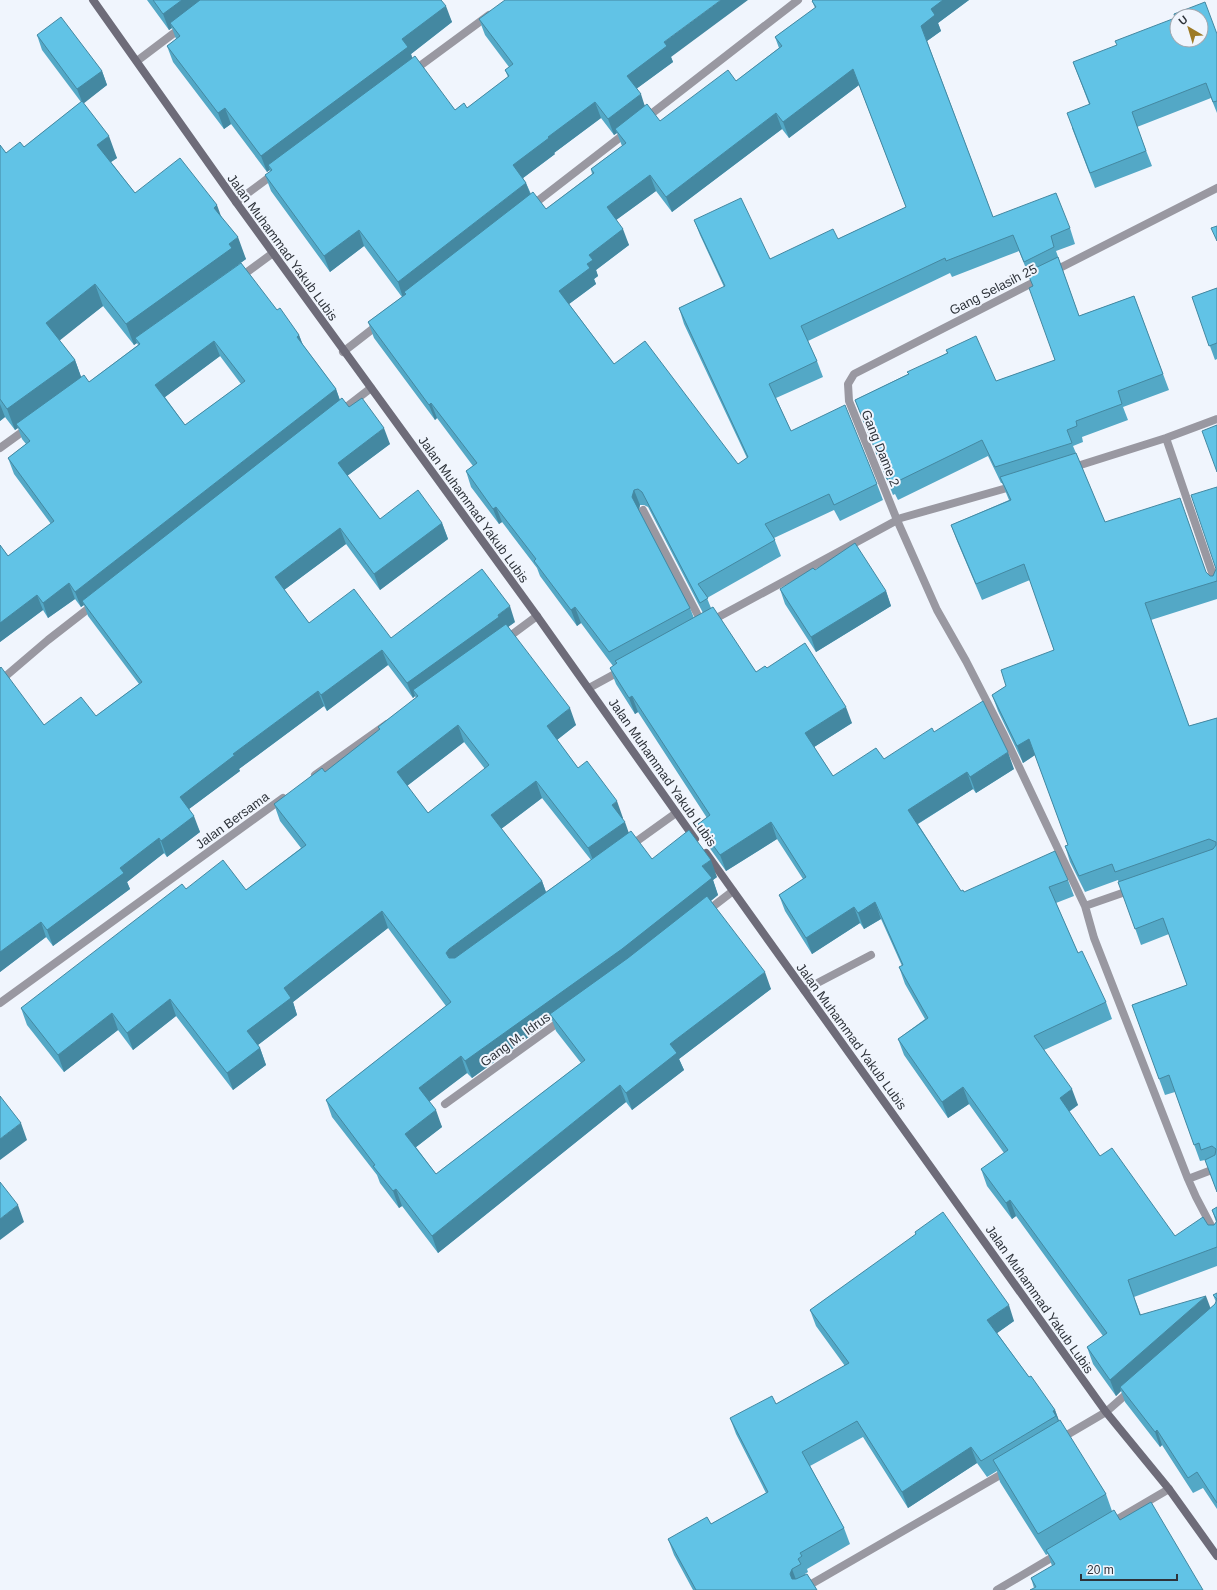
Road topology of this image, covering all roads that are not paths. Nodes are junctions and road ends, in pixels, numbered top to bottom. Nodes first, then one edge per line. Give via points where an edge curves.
1 (93, 0) edge
2 (798, 0) edge
3 (497, 9) edge
4 (187, 24) edge
5 (137, 61) junction
6 (408, 75) edge
7 (280, 169) edge
8 (1217, 188) edge
9 (236, 202) junction
10 (520, 215) edge
11 (273, 253) junction
12 (234, 281) edge
13 (387, 317) edge
14 (343, 352) junction
15 (848, 384) joint
16 (371, 388) junction
17 (334, 417) edge
18 (1217, 419) edge
19 (39, 420) edge
20 (1166, 438) junction
21 (0, 448) edge
22 (1061, 471) edge
23 (1023, 483) edge
24 (643, 510) edge
25 (897, 520) junction
26 (1217, 587) edge
27 (97, 601) edge
28 (537, 616) junction
29 (499, 644) edge
30 (629, 666) edge
31 (0, 681) edge
32 (589, 688) junction
33 (395, 718) edge
34 (311, 778) edge
35 (292, 792) edge
36 (676, 813) junction
37 (623, 851) edge
38 (1136, 888) edge
39 (733, 891) junction
40 (1085, 906) junction
41 (703, 914) edge
42 (871, 955) dead end
43 (804, 990) junction
44 (0, 1003) edge
45 (567, 1016) edge
46 (445, 1104) dead end
47 (1217, 1168) edge
48 (1188, 1179) junction
49 (1217, 1237) edge
50 (1135, 1387) edge
51 (1106, 1412) junction
52 (1052, 1443) edge
53 (1014, 1467) edge
54 (1169, 1489) junction
55 (1100, 1530) edge
56 (1066, 1550) edge
57 (1217, 1556) edge
58 (801, 1590) edge
59 (997, 1590) edge

1 - 5 main road, Jalan Muhammad Yakub Lubis
2 - 10 street
3 - 6 street
4 - 5 street
5 - 9 main road, Jalan Muhammad Yakub Lubis
7 - 9 street
8 - 15 street, Gang Selasih 25 via 854,374
9 - 11 main road, Jalan Muhammad Yakub Lubis
11 - 12 street
11 - 14 main road, Jalan Muhammad Yakub Lubis
13 - 14 street
14 - 16 main road, Jalan Muhammad Yakub Lubis
15 - 25 street, Gang Dame 2 via 849,401
16 - 17 street
16 - 28 main road, Jalan Muhammad Yakub Lubis
18 - 20 street
19 - 21 street
20 - 22 street
20 - 26 street
23 - 25 street
24 - 25 street via 700,627
25 - 40 street, Gang Dame 2 via 937,610 1003,733
27 - 31 street
28 - 29 street
28 - 32 main road, Jalan Muhammad Yakub Lubis
30 - 32 street
32 - 36 main road, Jalan Muhammad Yakub Lubis
33 - 34 street
35 - 44 street, Jalan Bersama
36 - 37 street
36 - 39 main road, Jalan Muhammad Yakub Lubis
38 - 40 street
39 - 41 street
39 - 43 main road, Jalan Muhammad Yakub Lubis
40 - 48 street, Gang Dame 2 via 1094,938
42 - 43 street
43 - 51 main road, Jalan Muhammad Yakub Lubis
45 - 46 street, Gang M. Idrus
47 - 48 street
48 - 49 street, Gang Dame 2
50 - 51 street
51 - 52 street
51 - 54 main road, Jalan Muhammad Yakub Lubis
53 - 58 street
54 - 55 street
54 - 57 main road, Jalan Muhammad Yakub Lubis
56 - 59 street

